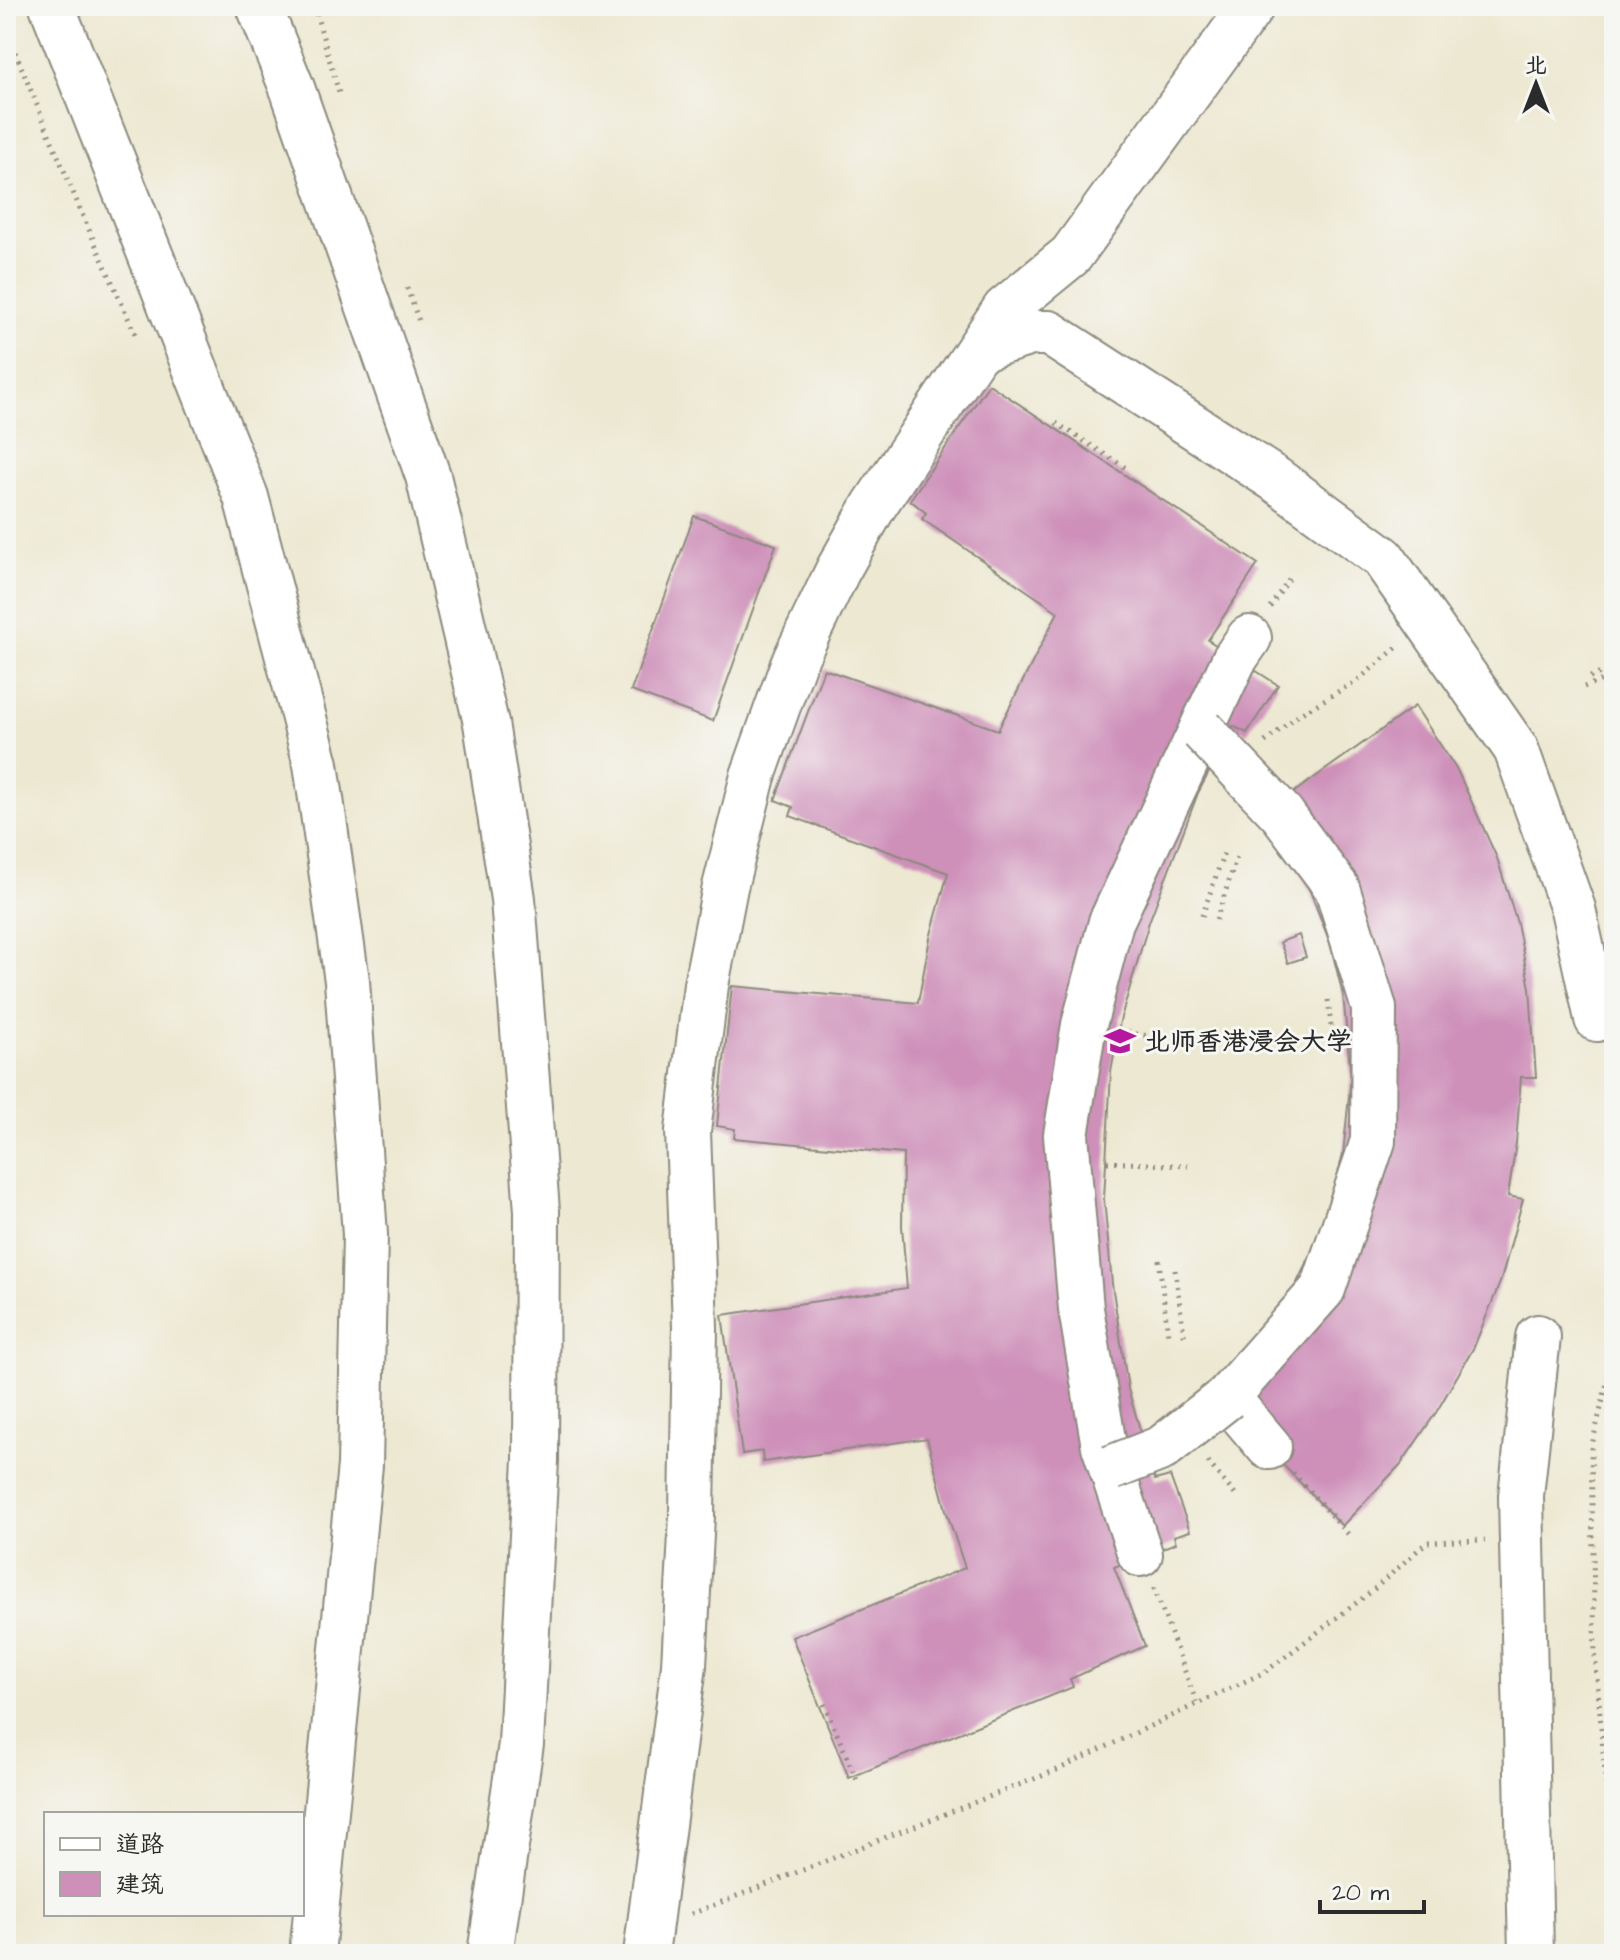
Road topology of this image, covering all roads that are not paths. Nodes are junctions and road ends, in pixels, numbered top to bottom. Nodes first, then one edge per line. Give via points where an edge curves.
1 (52, 6) edge
2 (259, 6) edge
3 (1251, 7) edge
4 (979, 349) junction
5 (1249, 638) dead end
6 (1202, 730) junction
7 (1597, 1019) dead end
8 (1538, 1337) dead end
9 (1227, 1397) junction
10 (1269, 1447) road end
11 (1111, 1468) junction
12 (1140, 1554) dead end
13 (647, 1942) edge
14 (312, 1954) edge
15 (490, 1954) edge
16 (1531, 1954) edge

1 - 14 main road via 246,497 316,764 347,981 365,1235 360,1465
2 - 15 main road via 428,476 486,723 513,899 537,1211 536,1460 521,1744
3 - 4 main road via 1071,255 1005,309
4 - 7 main road via 1031,333 1049,333 1275,479 1383,558 1516,749 1573,909
4 - 13 main road via 874,506 793,664 753,776 725,887 706,985 688,1131 695,1327 692,1516 684,1665
5 - 6 main road
6 - 9 main road, bridge via 1282,814 1337,888 1374,1008 1373,1141 1323,1289
6 - 11 main road via 1111,922 1084,1025 1066,1135 1081,1309
8 - 16 main road via 1521,1496
9 - 10 main road
9 - 11 main road, bridge via 1162,1448
11 - 12 main road

